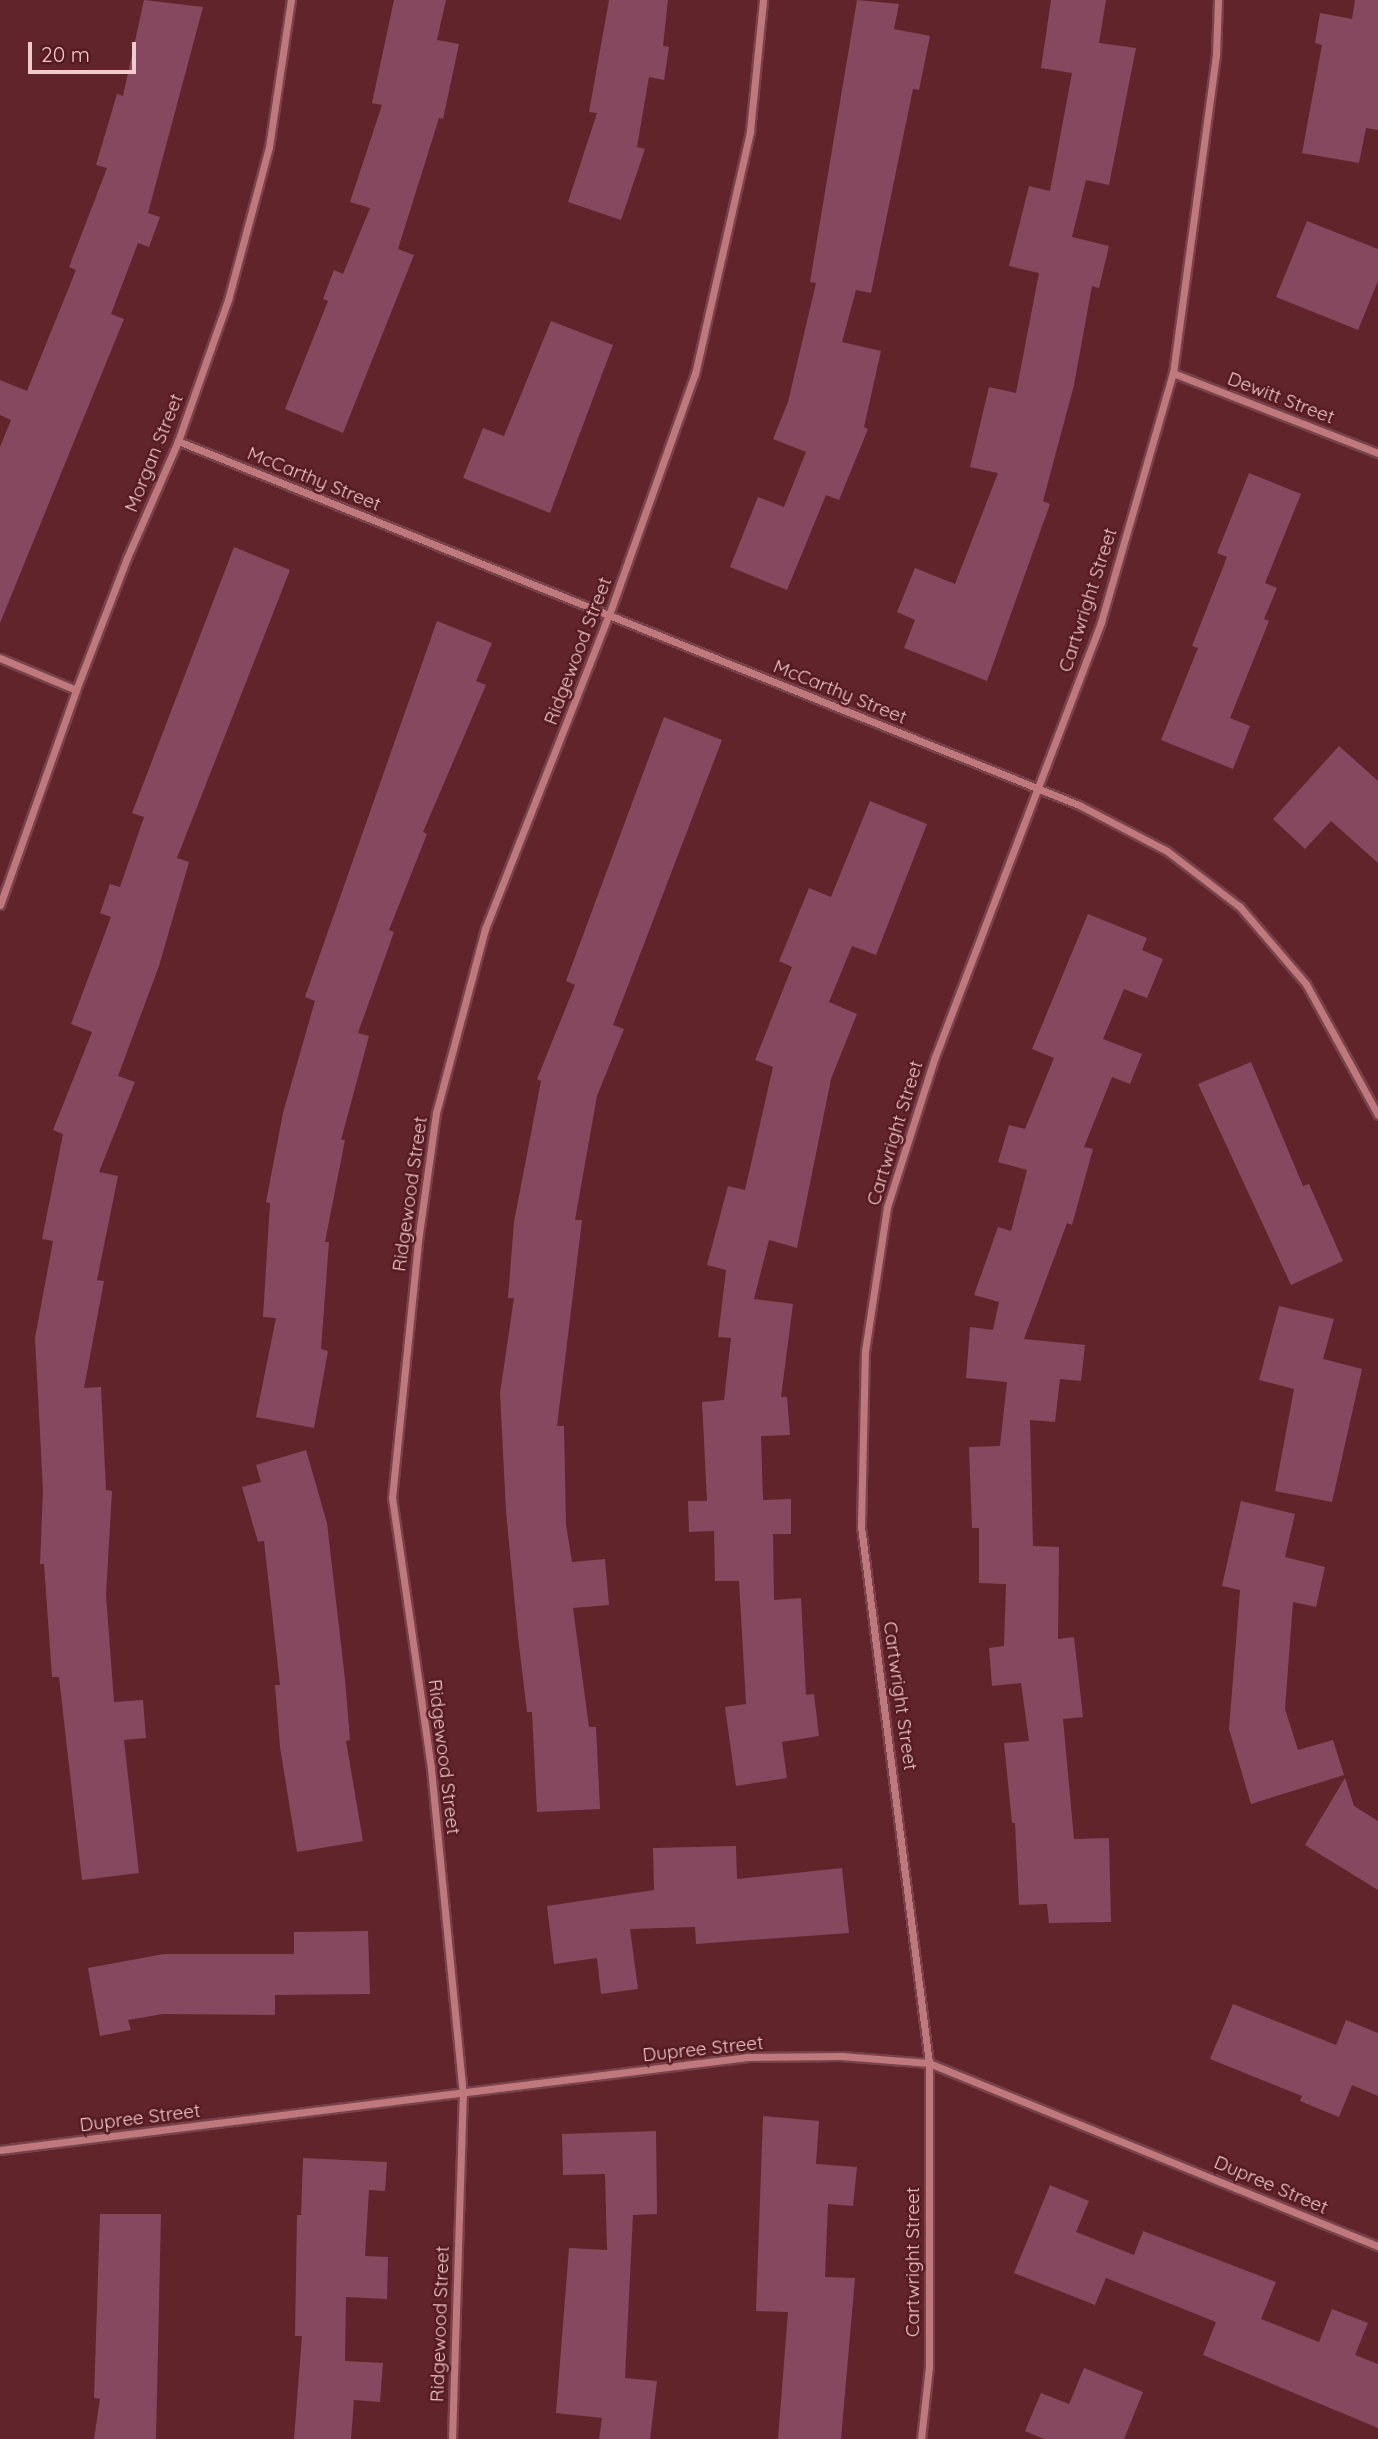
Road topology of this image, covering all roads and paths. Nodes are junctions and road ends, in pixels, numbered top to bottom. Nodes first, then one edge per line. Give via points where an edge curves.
1 (291, 0) edge
2 (763, 0) edge
3 (1218, 0) edge
4 (1173, 373) junction
5 (178, 441) junction
6 (1378, 453) edge
7 (609, 615) junction
8 (0, 658) edge
9 (76, 690) junction
10 (1038, 790) junction
11 (0, 905) edge
12 (1378, 1115) edge
13 (929, 2063) junction
14 (463, 2095) junction
15 (0, 2150) edge
16 (1378, 2246) edge
17 (452, 2439) edge
18 (921, 2439) edge

1 - 5 street, Morgan Street via 286,51 250,223
2 - 7 street, Ridgewood Street via 750,131 716,295 671,451
3 - 4 street, Cartwright Street via 1216,54
4 - 6 street, Dewitt Street
4 - 10 street, Cartwright Street via 1101,622
5 - 7 street, McCarthy Street
5 - 9 street, Morgan Street
7 - 10 street, McCarthy Street
7 - 14 street, Ridgewood Street via 485,929 436,1113 404,1376 392,1498 431,1768
8 - 9 street
9 - 11 street, Morgan Street
10 - 12 street, McCarthy Street via 1079,805 1167,851 1240,907 1306,984
10 - 13 street, Cartwright Street via 935,1057 887,1207 865,1350 861,1526
13 - 14 street, Dupree Street via 748,2057
13 - 16 street, Dupree Street
13 - 18 street, Cartwright Street via 929,2367
14 - 15 street, Dupree Street
14 - 17 street, Ridgewood Street

